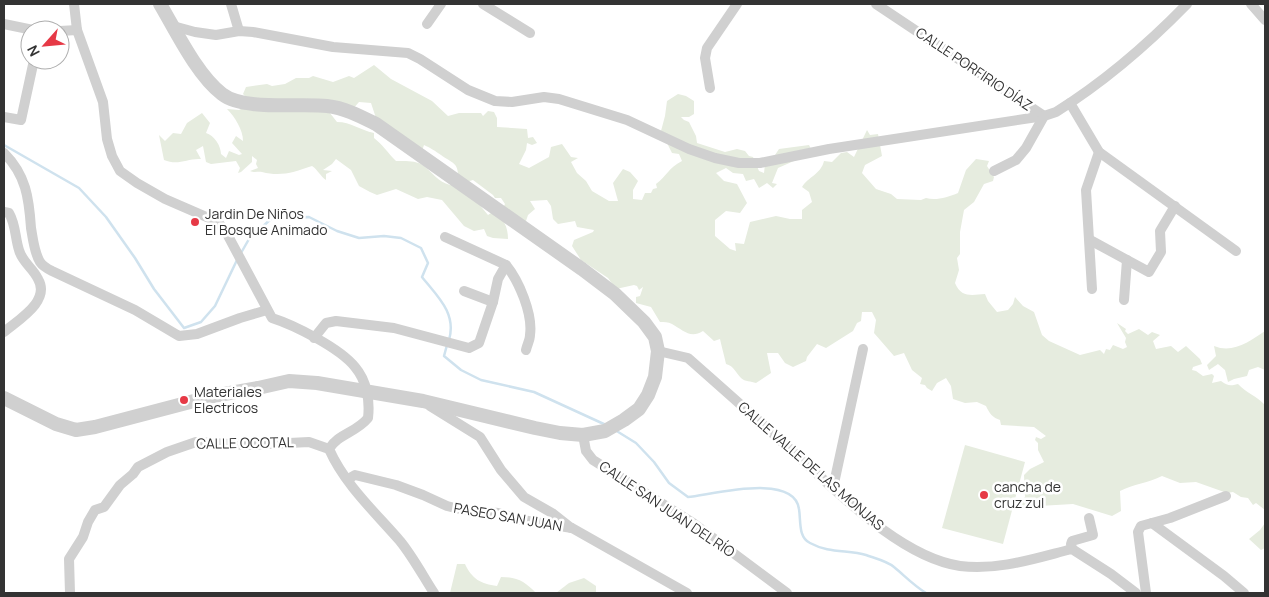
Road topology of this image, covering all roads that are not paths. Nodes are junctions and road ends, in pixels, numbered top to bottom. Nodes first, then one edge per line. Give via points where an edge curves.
1 (74, 4) edge
2 (160, 4) edge
3 (231, 4) edge
4 (441, 4) edge
5 (483, 4) edge
6 (737, 4) edge
7 (876, 4) edge
8 (1188, 4) edge
9 (1251, 4) edge
10 (1265, 20) edge
11 (4, 24) edge
12 (427, 24) dead end
13 (173, 26) junction
14 (20, 27) edge
15 (70, 30) edge
16 (77, 30) junction
17 (240, 31) junction
18 (530, 33) dead end
19 (32, 70) edge
20 (710, 88) dead end
21 (1070, 103) junction
22 (1044, 116) junction
23 (4, 117) edge
24 (1099, 152) junction
25 (4, 153) edge
26 (994, 171) dead end
27 (1175, 206) junction
28 (4, 212) edge
29 (445, 237) dead end
30 (1090, 240) junction
31 (1236, 250) dead end
32 (1127, 260) junction
33 (506, 265) junction
34 (1092, 289) dead end
35 (464, 291) dead end
36 (1124, 300) dead end
37 (493, 302) junction
38 (267, 310) junction
39 (4, 332) edge
40 (314, 338) junction
41 (863, 349) dead end
42 (526, 350) dead end
43 (658, 351) junction
44 (367, 393) junction
45 (4, 398) edge
46 (423, 401) junction
47 (583, 436) junction
48 (329, 449) junction
49 (348, 479) junction
50 (833, 488) junction
51 (1226, 496) dead end
52 (1089, 518) dead end
53 (1152, 523) junction
54 (572, 528) junction
55 (1072, 549) junction
56 (70, 593) edge
57 (434, 593) edge
58 (686, 593) edge
59 (787, 593) edge
60 (1136, 593) edge
61 (1146, 593) edge
62 (1244, 593) edge

1 - 16 street
2 - 13 street
3 - 17 street
4 - 12 street
5 - 18 street
6 - 20 street via 707,48 705,58
7 - 22 street, CALLE PORFIRIO DÍAZ
8 - 21 street, CALLE PORFIRIO DÍAZ via 1164,28
9 - 10 street
11 - 14 street
13 - 17 street via 216,35
13 - 43 street via 196,64 224,96 240,102 327,106 353,112 376,124 616,294 644,322 655,337
15 - 16 street
16 - 38 street via 99,88 107,139 120,171 165,199 218,222
17 - 22 street via 333,47 408,53 468,90 494,101 559,99 627,120 706,155 739,163 760,163 829,149
19 - 23 street via 21,120
21 - 22 street, CALLE PORFIRIO DÍAZ
21 - 24 street
22 - 26 street via 1016,160
24 - 27 street
24 - 30 street via 1086,190
25 - 38 street via 24,181 33,242 40,262 52,272 120,303 179,336 197,334
27 - 31 street
27 - 32 street via 1160,231 1161,252 1149,272
28 - 39 street via 9,213 13,220 19,250 39,279 41,288 34,307
29 - 33 street
30 - 32 street
30 - 34 street
32 - 36 street
33 - 37 street via 498,279
33 - 42 street via 515,276 530,323
35 - 37 street
37 - 40 street via 479,343 469,348 394,328 336,321 326,323
38 - 40 street via 272,318
40 - 44 street via 347,358 356,368
41 - 50 street
43 - 47 street via 655,377 639,409 605,431
43 - 50 street, CALLE VALLE DE LAS MONJAS via 688,358
44 - 45 street via 289,381 76,430 56,424
44 - 46 street
44 - 48 street via 368,418 362,425 334,440
46 - 47 street via 552,432
46 - 54 street via 480,437 501,470 524,497
47 - 59 street, CALLE SAN JUAN DEL RÍO via 592,460 693,523
48 - 49 street
48 - 56 street, CALLE OCOTAL via 309,442 247,445 196,442 138,467 104,507 95,510 88,522 84,537 69,559
49 - 54 street, PASEO SAN JUAN via 355,476 396,485 459,509 498,512 522,520
49 - 57 street via 370,510 401,542
50 - 55 street, CALLE VALLE DE LAS MONJAS via 891,535 943,562 961,566 998,566
51 - 53 street
52 - 55 street via 1093,535 1072,541
53 - 61 street via 1140,526 1138,532
53 - 62 street
54 - 58 street, PASEO SAN JUAN
55 - 60 street

